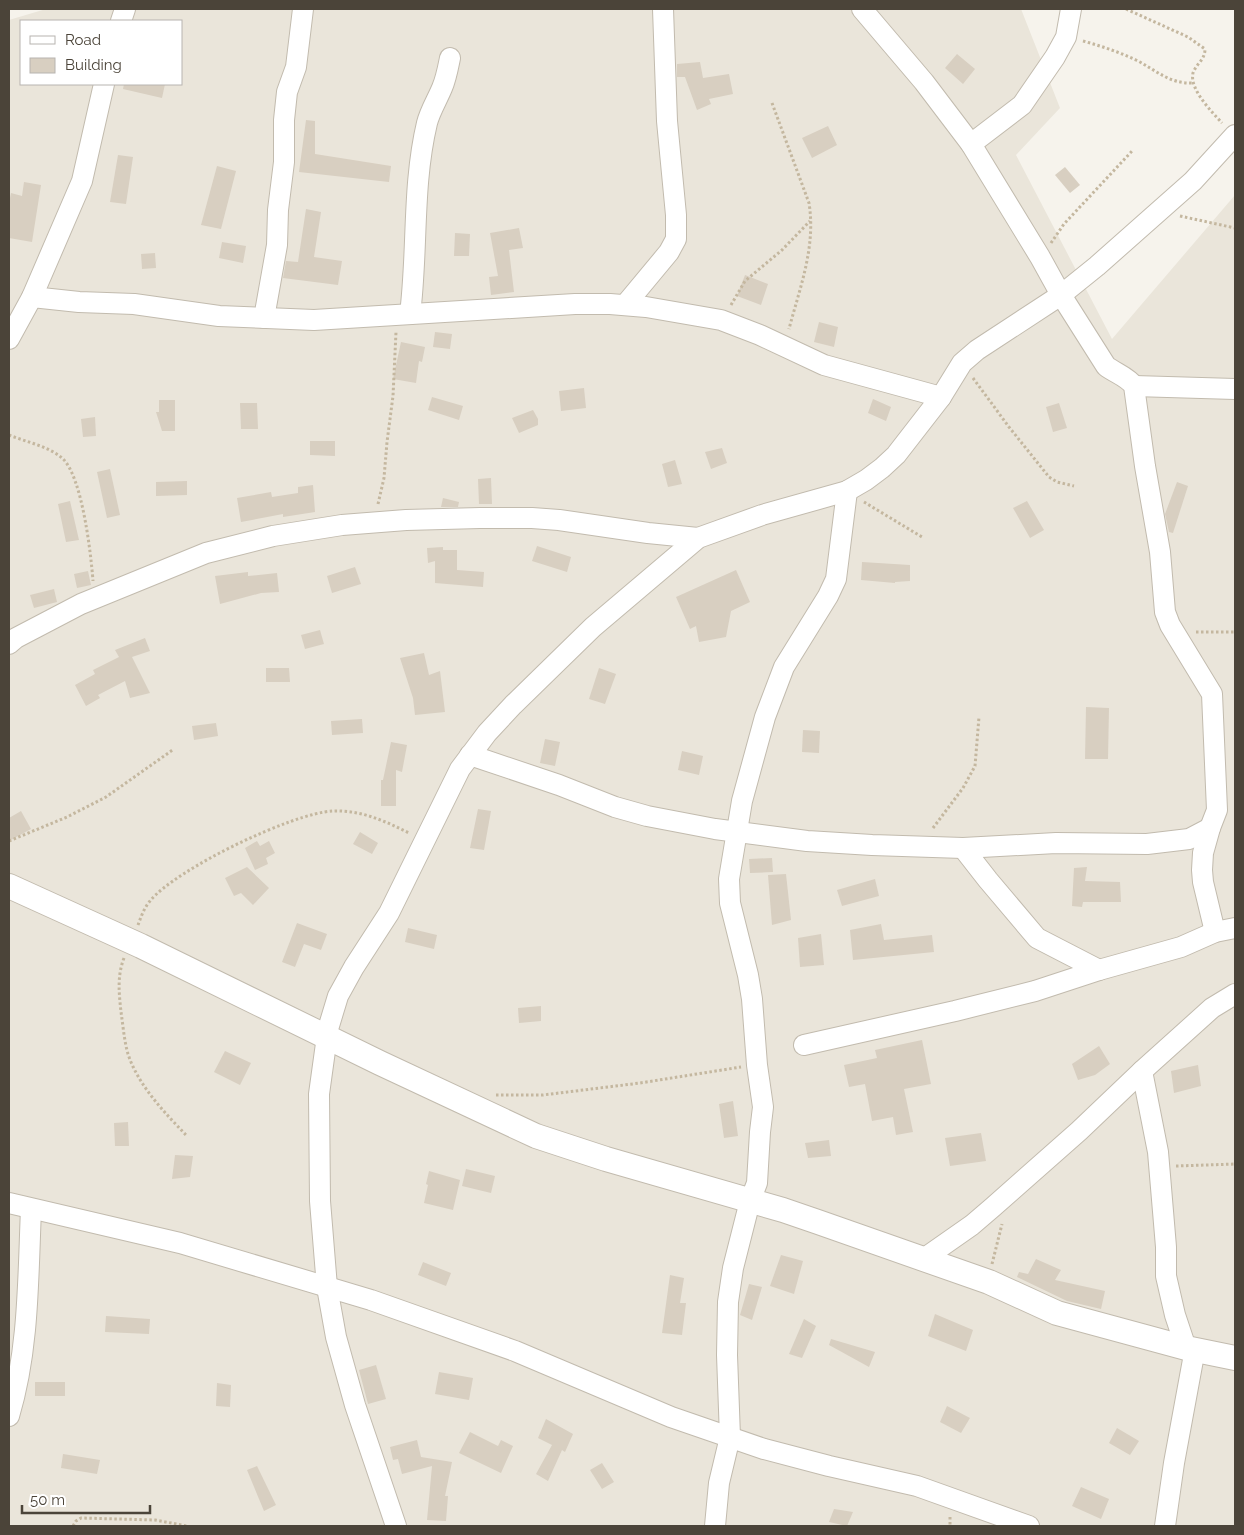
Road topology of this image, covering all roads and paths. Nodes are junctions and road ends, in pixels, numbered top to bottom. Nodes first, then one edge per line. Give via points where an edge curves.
1 (302, 9) edge
2 (663, 9) edge
3 (862, 9) edge
4 (1071, 9) edge
5 (1126, 9) edge
6 (1066, 37) junction
7 (450, 58) dead end
8 (1193, 83) junction
9 (104, 85) edge
10 (772, 102) dead end
11 (1235, 136) edge
12 (971, 144) junction
13 (1133, 150) dead end
14 (1159, 211) junction
15 (811, 220) junction
16 (1235, 228) edge
17 (1040, 257) junction
18 (1061, 295) junction
19 (32, 297) junction
20 (625, 305) junction
21 (403, 315) junction
22 (264, 318) junction
23 (721, 320) junction
24 (9, 339) edge
25 (784, 346) junction
26 (962, 363) junction
27 (1134, 386) junction
28 (1235, 389) edge
29 (941, 397) junction
30 (9, 435) edge
31 (1074, 486) dead end
32 (847, 491) junction
33 (378, 522) junction
34 (922, 537) dead end
35 (698, 538) junction
36 (93, 599) junction
37 (1235, 632) edge
38 (1175, 633) junction
39 (9, 644) edge
40 (979, 717) dead end
41 (174, 749) dead end
42 (470, 755) junction
43 (1210, 828) junction
44 (736, 832) junction
45 (9, 841) edge
46 (426, 841) junction
47 (914, 846) junction
48 (963, 848) junction
49 (9, 886) edge
50 (1235, 928) edge
51 (1215, 932) junction
52 (132, 942) junction
53 (1099, 970) junction
54 (1235, 994) edge
55 (327, 1037) junction
56 (804, 1045) dead end
57 (757, 1065) junction
58 (1142, 1071) junction
59 (490, 1094) dead end
60 (186, 1135) dead end
61 (1235, 1164) edge
62 (1159, 1169) junction
63 (750, 1201) junction
64 (9, 1203) edge
65 (31, 1209) junction
66 (1003, 1222) dead end
67 (922, 1260) junction
68 (989, 1282) junction
69 (327, 1287) junction
70 (1191, 1348) junction
71 (1235, 1358) edge
72 (9, 1416) edge
73 (730, 1436) junction
74 (73, 1526) edge
75 (188, 1526) edge
76 (396, 1526) edge
77 (715, 1526) edge
78 (1029, 1526) edge
79 (1165, 1526) edge

1 - 22 street via 296,67 287,92 277,245
2 - 20 street via 676,239
3 - 12 street
4 - 6 street
5 - 8 path via 1188,37 1205,49 1205,56 1192,75
6 - 8 path via 1116,51 1174,82
6 - 12 street via 1022,105
7 - 21 street via 428,122 421,157 415,275
8 - 11 path via 1203,101
9 - 19 street via 82,181
10 - 15 path via 809,203
11 - 14 street via 1193,181
12 - 17 street
13 - 17 path via 1064,224
14 - 16 path
14 - 18 street
15 - 23 path via 745,281
15 - 25 path via 808,255
17 - 18 street
18 - 26 street
18 - 27 street via 1106,366
19 - 22 street
19 - 24 street
20 - 21 street via 575,304
20 - 23 street
21 - 22 street via 314,320
21 - 33 path
23 - 25 street
25 - 29 street via 832,367
26 - 29 street
26 - 31 path via 1049,477
27 - 28 street
27 - 38 street via 1160,552 1165,612
29 - 32 street via 896,455
30 - 36 path via 54,453 70,468 90,551
32 - 34 path
32 - 35 street via 762,515
32 - 44 street via 836,579 784,668 762,726
33 - 35 street via 532,518
33 - 36 street via 273,536 223,547
35 - 42 street via 594,627 513,705
36 - 39 street
37 - 38 path
38 - 43 street via 1212,694 1217,810
40 - 47 path via 975,766 932,830
41 - 45 path via 106,797 67,818
42 - 44 street via 614,807
42 - 46 street via 451,785
43 - 48 street via 1189,839 1147,844 1056,843
43 - 51 street via 1202,870
44 - 47 street
44 - 57 street via 729,897 751,988
46 - 52 path via 380,819 344,811 331,811 287,823 252,836 175,879 149,902
46 - 55 street via 388,913 338,996
47 - 48 street
48 - 53 street via 1037,938
49 - 52 street
50 - 51 street
51 - 53 street via 1181,947
52 - 55 street
52 - 60 path via 121,966 118,990 128,1053 155,1100
53 - 56 street via 1035,991
54 - 58 street via 1212,1008
55 - 63 street via 536,1136
55 - 69 street via 319,1104 320,1201
57 - 59 path via 543,1095
57 - 63 street via 763,1114 758,1176
58 - 62 street
58 - 67 street via 993,1207
61 - 62 path
62 - 70 street via 1166,1276 1175,1315
63 - 67 street via 828,1225
63 - 73 street via 728,1302
64 - 65 street
65 - 69 street via 180,1243
65 - 72 street via 21,1362
66 - 68 path
67 - 68 street
68 - 70 street via 1057,1313
69 - 73 street via 515,1351 671,1417
69 - 76 street via 336,1337 357,1412
70 - 71 street
70 - 79 street
73 - 77 street via 718,1483
73 - 78 street via 796,1458 917,1486
74 - 75 path via 81,1518 155,1520

